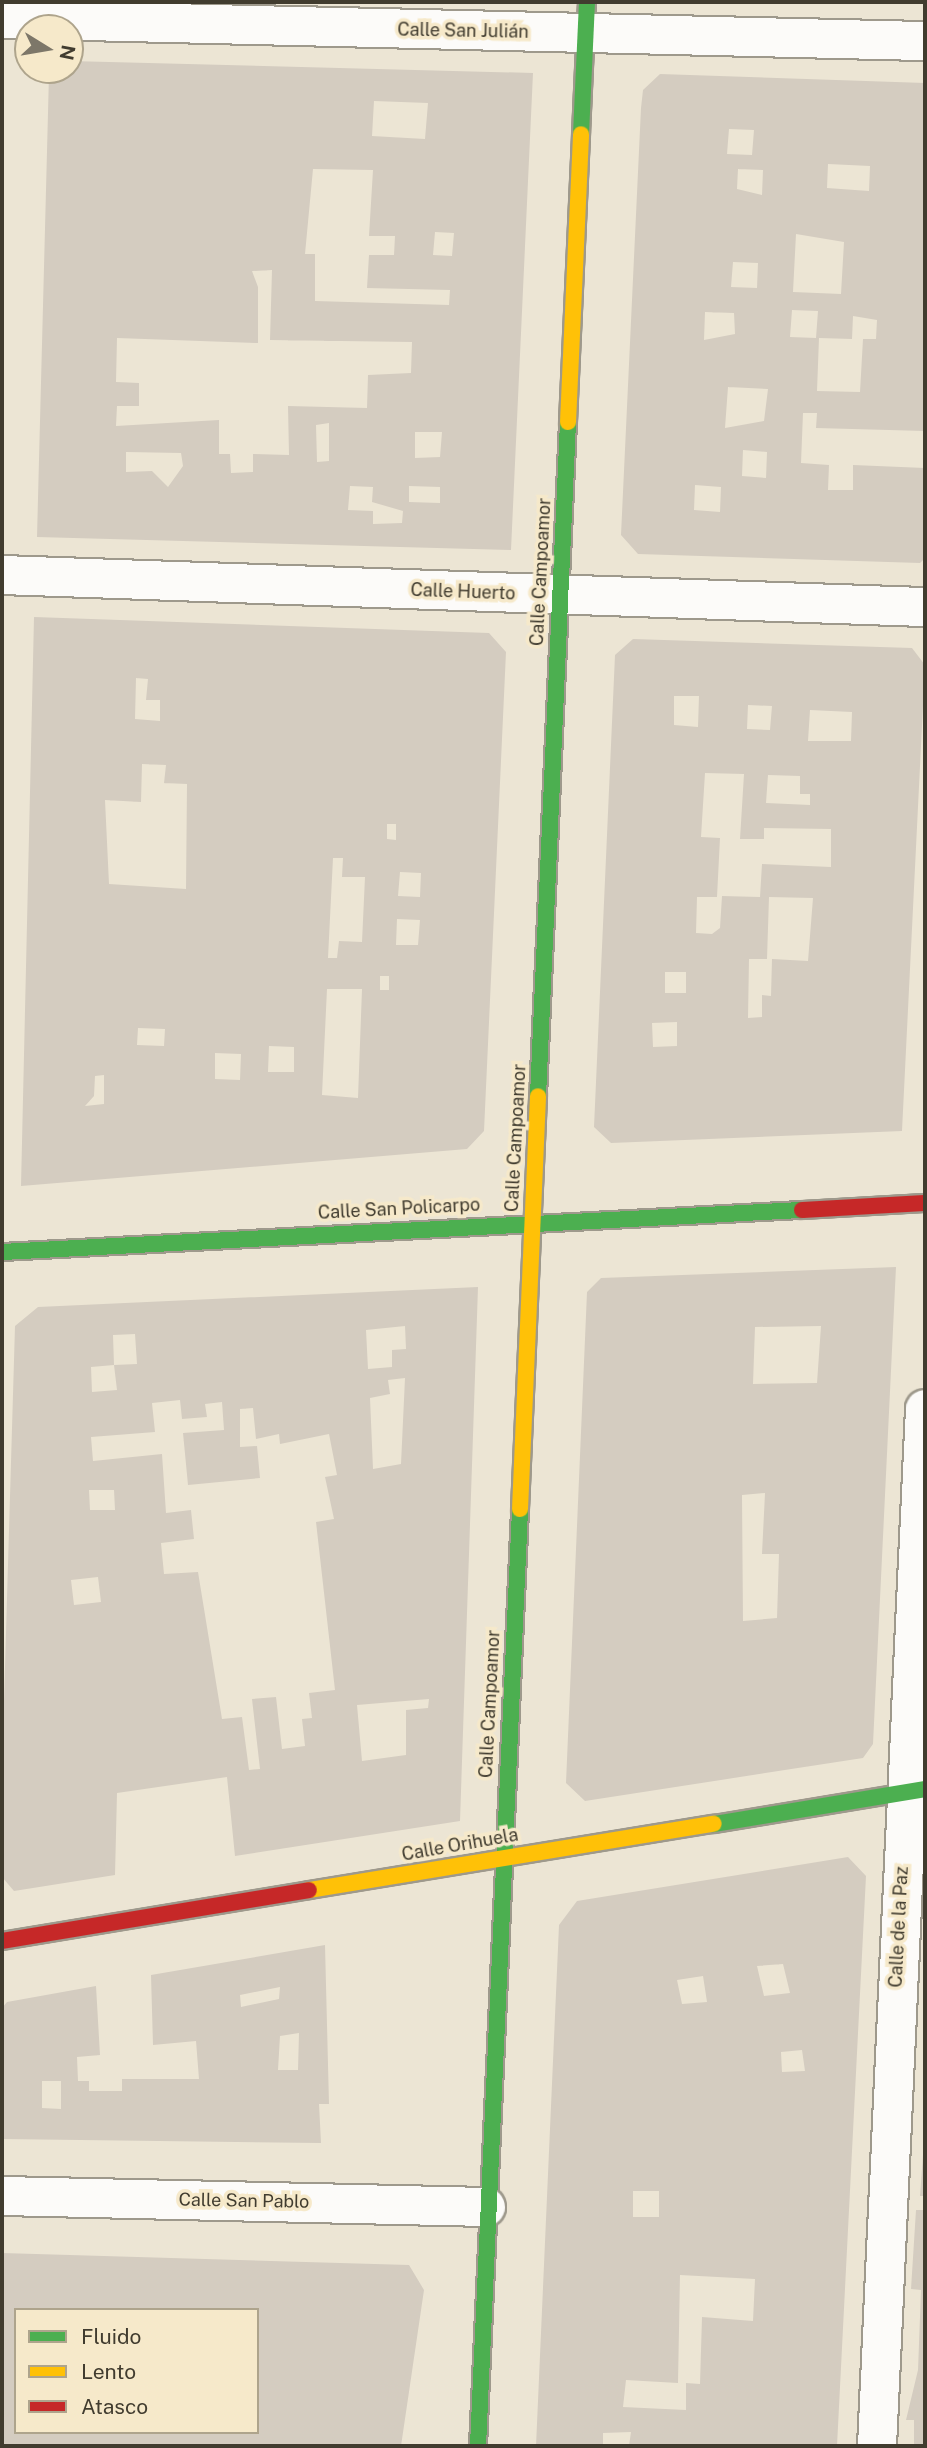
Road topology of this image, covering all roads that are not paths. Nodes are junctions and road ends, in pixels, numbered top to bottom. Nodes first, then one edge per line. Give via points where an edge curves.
1 (2, 2) edge
2 (586, 18) edge
3 (2, 20) edge
4 (925, 41) edge
5 (2, 575) edge
6 (559, 595) junction
7 (925, 607) edge
8 (925, 1203) edge
9 (531, 1220) junction
10 (2, 1252) edge
11 (925, 1409) edge
12 (915, 1790) edge
13 (502, 1857) junction
14 (2, 1941) edge
15 (2, 2196) edge
16 (486, 2207) junction
17 (482, 2276) junction
18 (458, 2446) edge
19 (478, 2446) edge
20 (877, 2446) edge

1 - 3 street
2 - 3 street, Calle San Julián
2 - 4 street, Calle San Julián
2 - 6 street, Calle Campoamor
5 - 6 street, Calle Huerto
6 - 7 street, Calle Huerto
6 - 9 street, Calle Campoamor
8 - 9 street, Calle San Policarpo
9 - 10 street, Calle San Policarpo
9 - 13 street, Calle Campoamor
11 - 12 street, Calle de la Paz
12 - 13 street, Calle Orihuela
12 - 20 street, Calle de la Paz
13 - 14 street, Calle Orihuela
13 - 16 street, Calle Campoamor
15 - 16 street, Calle San Pablo
16 - 17 street, Calle Campoamor
17 - 18 street, Calle Campoamor
17 - 19 street, Calle Campoamor

